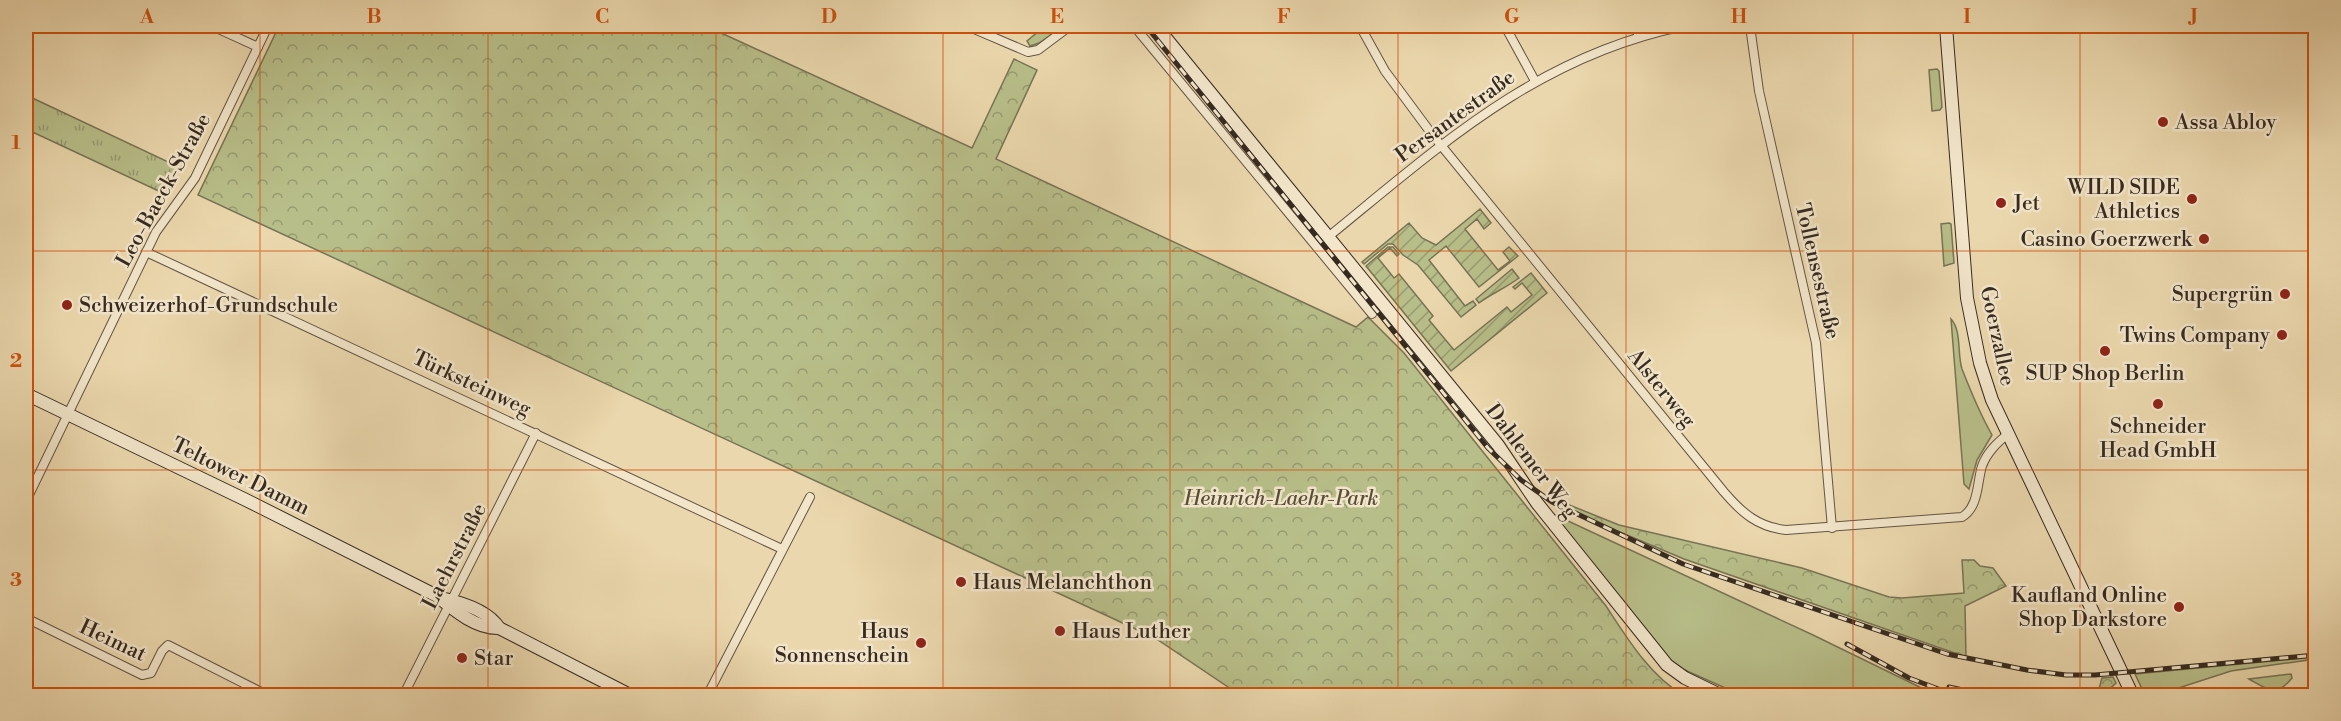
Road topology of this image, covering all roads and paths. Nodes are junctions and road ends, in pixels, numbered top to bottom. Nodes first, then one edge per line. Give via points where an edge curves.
1 (212, 26) edge
2 (268, 26) edge
3 (967, 26) edge
4 (1070, 26) edge
5 (1360, 26) edge
6 (1505, 26) edge
7 (1635, 26) edge
8 (1684, 26) edge
9 (1750, 26) edge
10 (1946, 26) edge
11 (1137, 27) edge
12 (1160, 30) edge
13 (1639, 37) junction
14 (1151, 46) junction
15 (258, 47) junction
16 (1182, 58) junction
17 (1169, 69) junction
18 (1201, 81) junction
19 (1535, 81) junction
20 (1187, 92) junction
21 (1211, 93) junction
22 (1198, 104) junction
23 (1441, 145) junction
24 (1260, 153) junction
25 (1247, 163) junction
26 (1312, 216) junction
27 (1299, 227) junction
28 (1328, 237) junction
29 (146, 252) junction
30 (1357, 272) junction
31 (1345, 283) junction
32 (1372, 314) dead end
33 (26, 394) edge
34 (68, 414) junction
35 (536, 433) junction
36 (2009, 433) junction
37 (810, 497) dead end
38 (26, 501) edge
39 (1833, 528) junction
40 (782, 549) junction
41 (450, 603) junction
42 (26, 618) edge
43 (269, 696) edge
44 (403, 696) edge
45 (632, 696) edge
46 (707, 696) edge
47 (1722, 696) edge
48 (2133, 696) edge

1 - 15 street
2 - 15 street, Leo-Baeck-Straße
3 - 4 street via 1028,52 1038,50
5 - 23 street, Alsterweg via 1385,71
6 - 19 street
7 - 13 street
8 - 13 street, Persantestraße
9 - 39 street, Tollensestraße via 1759,91 1816,343
10 - 36 main road, Goerzallee via 1967,298 1980,363 1992,400
11 - 14 street
12 - 14 street, Dahlemer Weg
12 - 16 main road, Dahlemer Weg
13 - 19 street, Persantestraße
14 - 17 street
15 - 29 street, Leo-Baeck-Straße via 195,178 160,225
16 - 17 street
16 - 18 main road, Dahlemer Weg
17 - 20 street
18 - 20 street
18 - 21 main road, Dahlemer Weg
19 - 23 street, Persantestraße
20 - 22 street
21 - 22 street
21 - 24 main road, Dahlemer Weg
22 - 25 street
23 - 28 street, Persantestraße
23 - 39 street, Alsterweg via 1738,509 1755,522 1772,528
24 - 25 street
24 - 26 main road, Dahlemer Weg
25 - 27 street
26 - 27 street
26 - 28 main road, Dahlemer Weg
27 - 31 street
28 - 30 main road, Dahlemer Weg
29 - 34 street, Leo-Baeck-Straße
29 - 35 street, Türksteinweg
30 - 31 street
30 - 47 main road, Dahlemer Weg via 1498,445 1544,512 1658,655 1676,673
31 - 32 street
33 - 34 main road, Teltower Damm
34 - 38 street, Leo-Baeck-Straße
34 - 41 main road, Teltower Damm
35 - 40 street, Türksteinweg
35 - 41 street, Laehrstraße
36 - 39 street, Alsterweg via 1987,455 1972,507 1962,517
36 - 48 main road, Goerzallee
37 - 40 street
40 - 46 street
41 - 44 street, Laehrstraße
41 - 45 main road, Teltower Damm via 461,603 494,619 499,628
42 - 43 street, Heimat via 142,675 151,673 168,645

